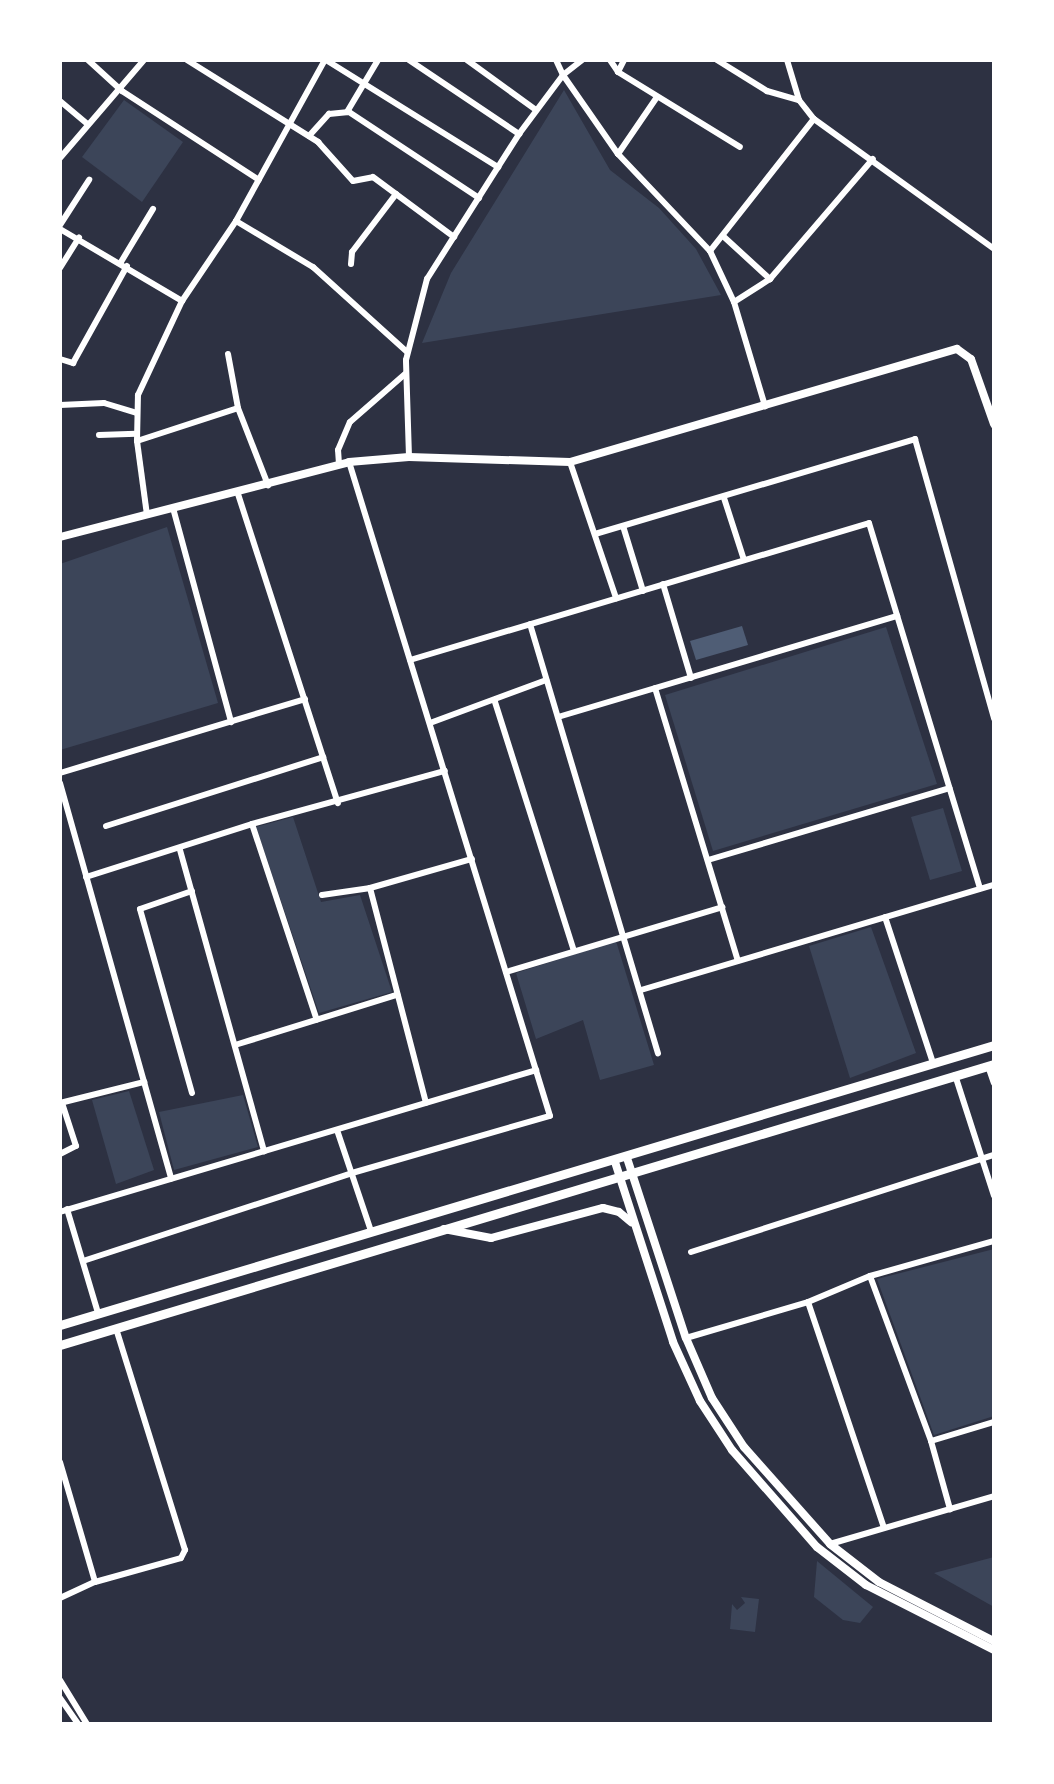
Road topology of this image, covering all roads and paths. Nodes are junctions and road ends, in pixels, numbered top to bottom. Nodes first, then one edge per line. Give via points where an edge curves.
1 (88, 60) edge
2 (144, 60) edge
3 (187, 60) edge
4 (326, 60) edge
5 (378, 60) edge
6 (408, 60) edge
7 (467, 60) edge
8 (556, 60) edge
9 (582, 60) edge
10 (610, 60) edge
11 (624, 60) edge
12 (717, 60) edge
13 (786, 60) edge
14 (618, 72) junction
15 (563, 74) junction
16 (363, 84) junction
17 (122, 91) junction
18 (657, 97) junction
19 (799, 100) junction
20 (60, 101) edge
21 (536, 110) junction
22 (346, 112) junction
23 (814, 119) junction
24 (290, 123) junction
25 (87, 124) junction
26 (518, 134) junction
27 (309, 136) junction
28 (740, 147) dead end
29 (618, 154) junction
30 (60, 158) edge
31 (873, 159) junction
32 (498, 167) junction
33 (89, 180) dead end
34 (259, 180) junction
35 (396, 194) junction
36 (479, 198) junction
37 (153, 209) dead end
38 (236, 221) junction
39 (60, 227) edge
40 (724, 236) junction
41 (454, 237) junction
42 (79, 238) junction
43 (994, 249) edge
44 (710, 252) junction
45 (124, 264) junction
46 (351, 264) dead end
47 (60, 268) edge
48 (770, 279) junction
49 (182, 301) junction
50 (734, 302) junction
51 (408, 353) junction
52 (228, 354) dead end
53 (60, 359) edge
54 (406, 373) junction
55 (60, 405) edge
56 (765, 406) junction
57 (238, 408) junction
58 (136, 413) junction
59 (994, 424) edge
60 (99, 435) dead end
61 (137, 438) junction
62 (410, 456) junction
63 (570, 462) junction
64 (344, 463) junction
65 (268, 485) junction
66 (238, 494) junction
67 (724, 498) junction
68 (174, 508) junction
69 (148, 516) junction
70 (624, 526) junction
71 (62, 533) edge
72 (595, 534) junction
73 (744, 560) junction
74 (663, 584) junction
75 (642, 590) junction
76 (616, 598) junction
77 (897, 616) junction
78 (530, 624) junction
79 (410, 660) junction
80 (692, 678) junction
81 (546, 680) junction
82 (656, 688) junction
83 (305, 700) junction
84 (494, 702) junction
85 (558, 718) junction
86 (994, 719) edge
87 (232, 722) junction
88 (430, 724) junction
89 (323, 757) junction
90 (445, 771) junction
91 (60, 774) edge
92 (60, 783) edge
93 (949, 788) junction
94 (338, 803) junction
95 (252, 824) junction
96 (106, 826) dead end
97 (180, 850) junction
98 (472, 859) junction
99 (708, 860) junction
100 (86, 878) junction
101 (994, 885) edge
102 (370, 888) junction
103 (980, 889) junction
104 (192, 892) junction
105 (322, 896) dead end
106 (722, 908) junction
107 (884, 918) junction
108 (624, 937) junction
109 (574, 952) junction
110 (738, 961) junction
111 (506, 972) junction
112 (640, 990) junction
113 (397, 995) junction
114 (317, 1020) junction
115 (234, 1045) junction
116 (994, 1045) edge
117 (658, 1053) dead end
118 (933, 1065) junction
119 (991, 1065) edge
120 (536, 1070) junction
121 (955, 1074) junction
122 (144, 1082) junction
123 (994, 1083) edge
124 (192, 1093) dead end
125 (61, 1103) edge
126 (426, 1103) junction
127 (338, 1130) junction
128 (264, 1151) junction
129 (60, 1154) edge
130 (994, 1155) edge
131 (627, 1158) junction
132 (982, 1158) junction
133 (614, 1162) junction
134 (632, 1172) junction
135 (352, 1173) junction
136 (619, 1176) junction
137 (171, 1179) junction
138 (994, 1196) edge
139 (64, 1210) edge
140 (634, 1225) junction
141 (442, 1229) junction
142 (371, 1232) junction
143 (994, 1242) edge
144 (691, 1252) dead end
145 (83, 1262) junction
146 (870, 1276) junction
147 (808, 1302) junction
148 (98, 1313) junction
149 (60, 1325) edge
150 (116, 1328) junction
151 (686, 1338) junction
152 (60, 1344) edge
153 (994, 1422) edge
154 (931, 1442) junction
155 (60, 1462) edge
156 (994, 1496) edge
157 (950, 1508) junction
158 (884, 1528) junction
159 (830, 1544) junction
160 (94, 1582) junction
161 (60, 1598) edge
162 (994, 1641) edge
163 (994, 1650) edge
164 (60, 1680) edge
165 (60, 1698) edge
166 (78, 1724) edge
167 (87, 1724) edge

1 - 17 street
2 - 17 street
3 - 24 street
4 - 16 street
4 - 24 street
5 - 16 street
6 - 26 street
7 - 21 street
8 - 15 street
9 - 15 street
10 - 14 street
11 - 14 street
12 - 19 street via 767,91
13 - 19 street
14 - 18 street
15 - 21 street
15 - 29 street
16 - 22 street
16 - 32 street
17 - 25 street
17 - 34 street
18 - 28 street
18 - 29 street
19 - 23 street
20 - 25 street
21 - 26 street
22 - 27 street via 325,116
22 - 36 street
23 - 31 street
23 - 40 street
24 - 27 street
24 - 34 street
25 - 30 street
26 - 32 street
27 - 35 street via 353,181 373,177
29 - 44 street
31 - 43 street
31 - 48 street
32 - 36 street
33 - 39 street
34 - 38 street
35 - 41 street
35 - 46 street via 352,252
36 - 41 street
37 - 45 street
38 - 49 street
38 - 51 street via 313,267
39 - 42 street
40 - 44 street
40 - 48 street
41 - 51 street via 427,279
42 - 45 street
42 - 47 street
44 - 50 street
45 - 49 street
45 - 53 street via 74,363
48 - 50 street
49 - 58 street
50 - 56 street
51 - 54 street
52 - 57 street
54 - 62 street
54 - 64 street via 350,422 338,450
55 - 58 street via 104,404
56 - 59 street via 957,350 971,359
56 - 63 street
57 - 61 street
57 - 65 street
58 - 61 street
60 - 61 street
61 - 69 street
62 - 63 street
62 - 64 street
63 - 72 street
64 - 65 street
64 - 79 street
65 - 66 street
66 - 68 street
66 - 83 street
67 - 70 street
67 - 73 street
67 - 86 street via 915,439
68 - 69 street
68 - 87 street
69 - 71 street
70 - 72 street
70 - 75 street
72 - 76 street
73 - 74 street
73 - 77 street via 869,523
74 - 75 street
74 - 80 street
75 - 76 street
76 - 78 street
77 - 80 street
77 - 93 street
78 - 79 street
78 - 81 street
79 - 88 street
80 - 82 street
81 - 84 street
81 - 85 street
82 - 85 street
82 - 99 street
83 - 87 street
83 - 89 street
84 - 88 street
84 - 109 street
85 - 108 street
87 - 91 street
88 - 90 street
89 - 94 street
89 - 96 street
90 - 94 street
90 - 98 street
92 - 100 street
93 - 99 street
93 - 103 street
94 - 95 street
95 - 97 street
95 - 114 street
97 - 100 street
97 - 104 street
98 - 102 street
98 - 111 street
99 - 106 street
100 - 122 street
101 - 103 street
102 - 105 street
102 - 113 street
103 - 107 street
104 - 115 street
104 - 124 street via 140,909
106 - 108 street
106 - 110 street
107 - 110 street
107 - 118 street
108 - 109 street
108 - 112 street
109 - 111 street
110 - 112 street
111 - 120 street
112 - 117 street
113 - 114 street
113 - 126 street
114 - 115 street
115 - 128 street
116 - 118 main road
118 - 131 main road
119 - 121 main road
119 - 123 street
120 - 126 street
120 - 135 street via 550,1116
121 - 132 street
121 - 134 main road
122 - 125 street
122 - 137 street
125 - 129 street via 76,1146
126 - 127 street
127 - 128 street
127 - 135 street
128 - 137 street
130 - 132 street
131 - 133 main road
131 - 134 street
132 - 138 street
132 - 144 street
133 - 136 street
133 - 142 main road
134 - 136 main road
134 - 151 street
135 - 142 street
135 - 145 street
136 - 140 street
136 - 141 main road
137 - 139 street
139 - 145 street
140 - 141 street via 603,1208 491,1238
140 - 163 street via 673,1342 732,1450 817,1547 866,1585
141 - 150 main road
142 - 148 main road
143 - 146 street
145 - 148 street
146 - 147 street
146 - 154 street
147 - 151 street
147 - 158 street
148 - 149 main road
150 - 152 main road
150 - 160 street via 186,1550 181,1558
151 - 159 street via 712,1398 744,1447
153 - 154 street
154 - 157 street
155 - 160 street
156 - 157 street
157 - 158 street
158 - 159 street
159 - 162 street via 879,1582
160 - 161 street
164 - 167 street
165 - 166 street

